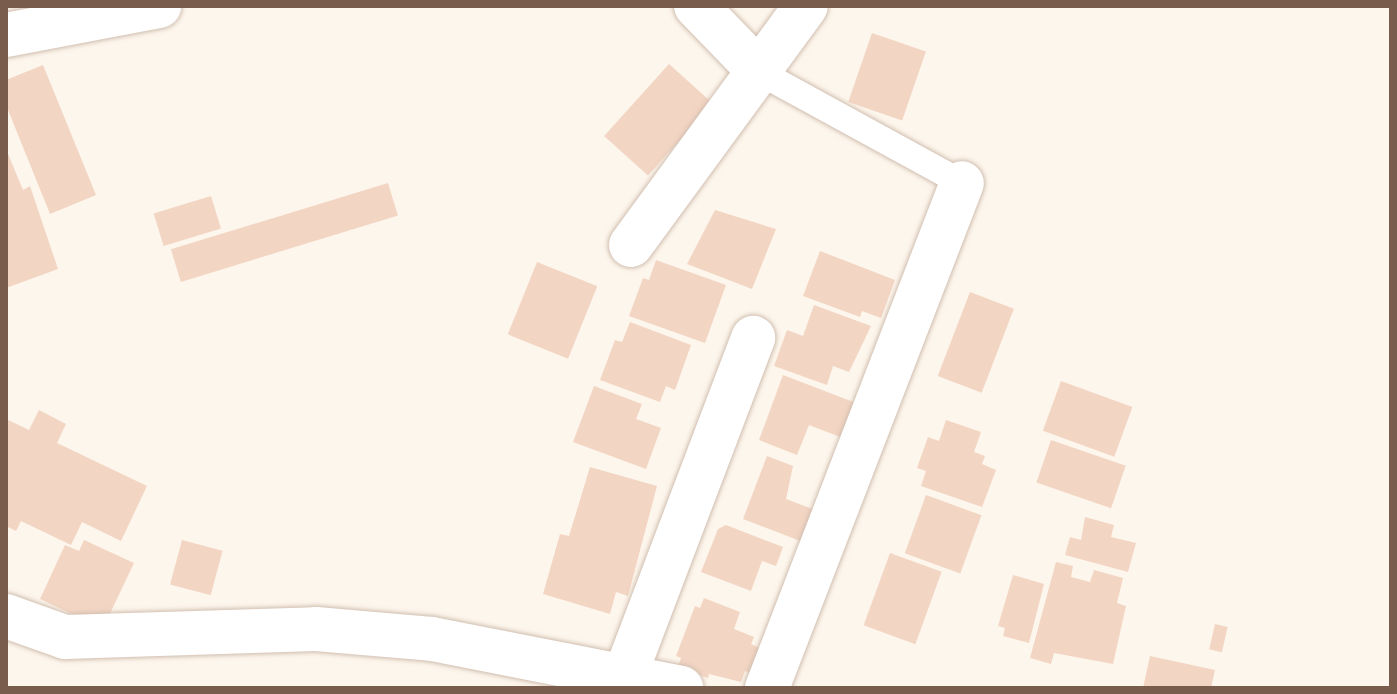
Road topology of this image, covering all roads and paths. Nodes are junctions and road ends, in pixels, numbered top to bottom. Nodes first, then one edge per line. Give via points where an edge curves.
1 (159, 6) edge
2 (696, 6) edge
3 (806, 6) edge
4 (6, 35) edge
5 (761, 73) junction
6 (962, 183) joint
7 (631, 245) dead end
8 (753, 338) dead end
9 (6, 616) edge
10 (624, 678) junction
11 (681, 688) edge
12 (767, 688) edge

1 - 4 street
2 - 5 street
3 - 5 street
5 - 6 lane
5 - 7 street
6 - 12 street
8 - 10 street
9 - 10 street via 65,637 316,629 432,639
10 - 11 street

